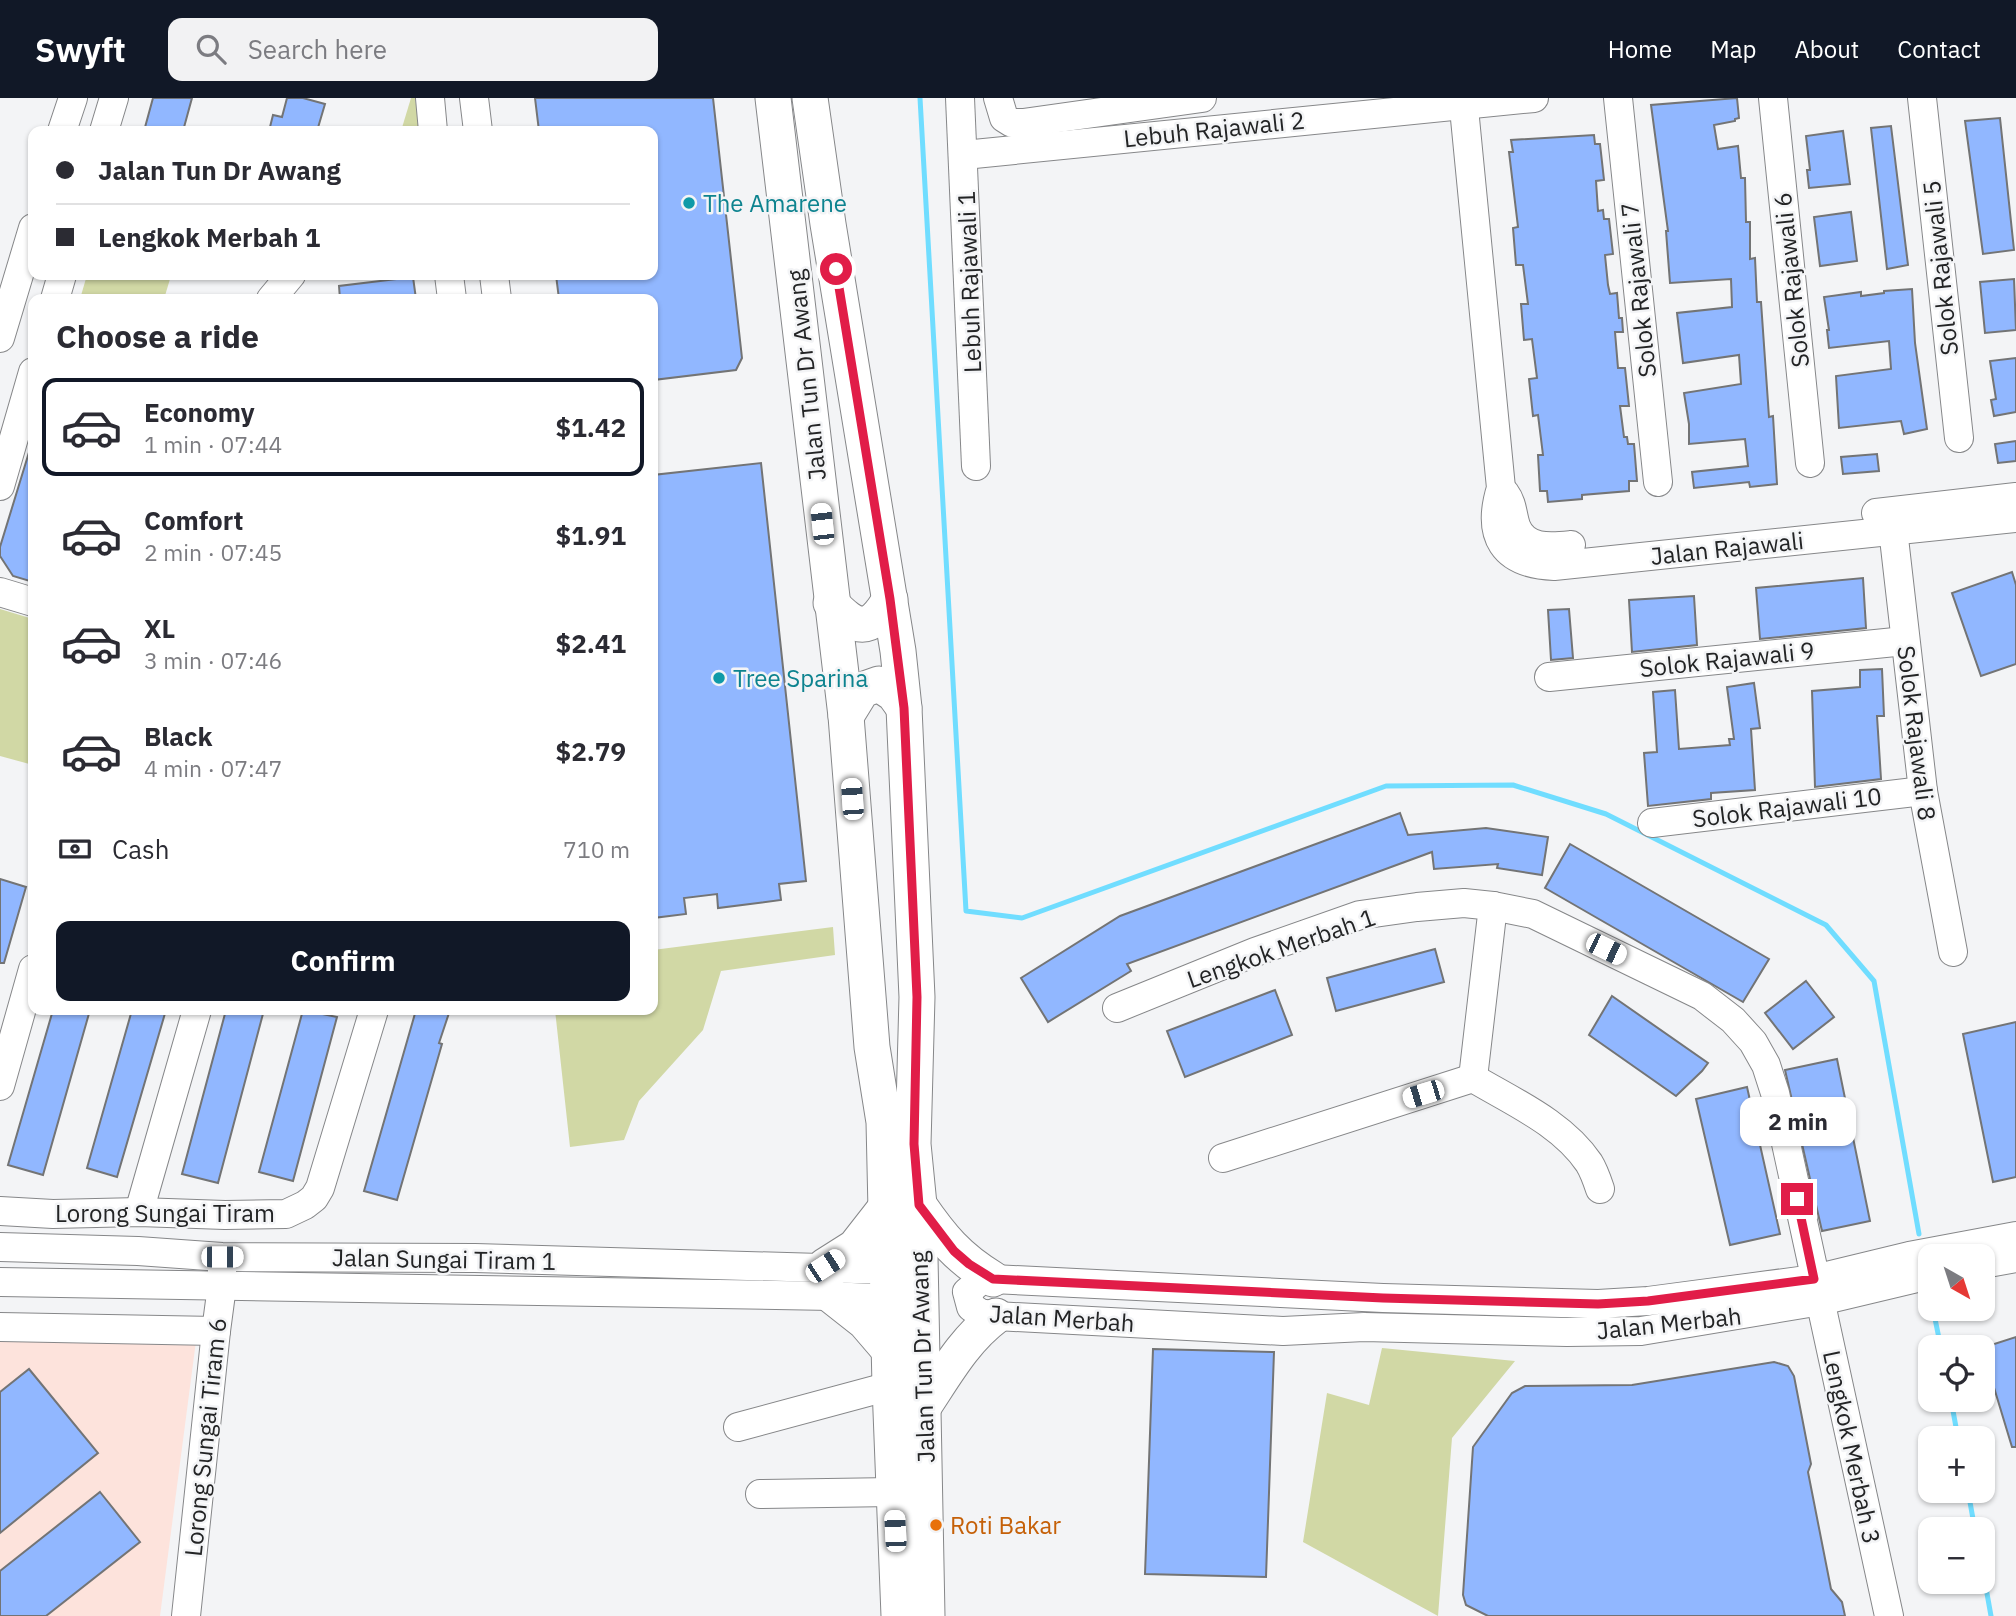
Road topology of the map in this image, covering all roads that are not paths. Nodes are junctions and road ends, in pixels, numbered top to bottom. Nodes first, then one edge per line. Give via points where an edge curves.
1 (72, 98) edge
2 (114, 98) edge
3 (430, 98) edge
4 (474, 98) edge
5 (773, 98) edge
6 (810, 98) edge
7 (960, 98) edge
8 (1202, 98) edge
9 (1534, 98) edge
10 (1618, 98) edge
11 (1773, 98) edge
12 (1922, 98) edge
13 (1463, 101) edge
14 (1001, 108) edge
15 (64, 126) edge
16 (106, 126) edge
17 (433, 126) edge
18 (477, 126) edge
19 (964, 155) junction
20 (28, 264) edge
21 (287, 280) edge
22 (275, 294) edge
23 (22, 308) edge
24 (0, 338) edge
25 (28, 389) edge
26 (1959, 438) dead end
27 (1810, 463) dead end
28 (976, 466) dead end
29 (1658, 482) dead end
30 (0, 486) edge
31 (2016, 497) edge
32 (2016, 518) edge
33 (1891, 521) junction
34 (0, 592) edge
35 (890, 599) junction
36 (28, 600) edge
37 (831, 603) junction
38 (1905, 641) junction
39 (1549, 677) dead end
40 (904, 708) junction
41 (846, 716) junction
42 (1923, 791) junction
43 (1652, 823) dead end
44 (1493, 906) junction
45 (1952, 952) dead end
46 (28, 987) edge
47 (1117, 1008) dead end
48 (196, 1015) edge
49 (372, 1015) edge
50 (1473, 1078) junction
51 (0, 1086) edge
52 (1223, 1158) dead end
53 (1600, 1188) dead end
54 (903, 1205) junction
55 (0, 1211) edge
56 (139, 1212) junction
57 (2016, 1236) edge
58 (0, 1247) edge
59 (222, 1257) junction
60 (2016, 1258) edge
61 (1995, 1262) edge
62 (1918, 1277) edge
63 (993, 1279) junction
64 (828, 1281) junction
65 (0, 1282) edge
66 (888, 1284) junction
67 (222, 1286) junction
68 (1817, 1290) junction
69 (996, 1316) junction
70 (0, 1327) edge
71 (215, 1331) junction
72 (889, 1350) junction
73 (890, 1386) junction
74 (924, 1406) junction
75 (738, 1427) dead end
76 (893, 1492) junction
77 (760, 1494) dead end
78 (186, 1616) edge
79 (899, 1616) edge
80 (927, 1616) edge
81 (1889, 1616) edge

1 - 15 street
2 - 16 street
3 - 17 street
4 - 18 street
5 - 37 main road, Jalan Tun Dr Awang
6 - 35 main road, Jalan Tun Dr Awang
7 - 19 street, Lebuh Rajawali 1
8 - 14 street via 1023,123 1012,123
9 - 13 street, Lebuh Rajawali 2
10 - 29 street, Solok Rajawali 7
11 - 27 street, Solok Rajawali 6
12 - 26 street, Solok Rajawali 5
13 - 19 street, Lebuh Rajawali 2
13 - 33 street, Jalan Rajawali via 1502,488 1495,508 1499,537 1506,548 1521,561 1554,566
19 - 28 street, Lebuh Rajawali 1
20 - 23 street
21 - 22 street
23 - 24 street
25 - 30 street
31 - 33 street, Jalan Rajawali
32 - 33 street, Jalan Rajawali
33 - 38 street, Solok Rajawali 8
34 - 36 street
35 - 37 main road via 879,615 865,624 846,620
35 - 40 main road, Jalan Tun Dr Awang
37 - 41 main road, Jalan Tun Dr Awang
38 - 39 street, Solok Rajawali 9
38 - 42 street, Solok Rajawali 8
40 - 41 main road via 879,684 862,690
40 - 54 main road, Jalan Tun Dr Awang via 917,997 914,1144
41 - 54 main road, Jalan Tun Dr Awang via 872,1047
42 - 43 street, Solok Rajawali 10
42 - 45 street, Solok Rajawali 8
44 - 47 street, Lengkok Merbah 1 via 1464,903 1360,915
44 - 50 street
44 - 68 street, Lengkok Merbah 1 via 1533,914 1702,996 1753,1042 1775,1093
46 - 51 street
48 - 56 street
49 - 56 street, Lorong Sungai Tiram via 314,1198 286,1214
50 - 52 street
50 - 53 street via 1548,1123 1572,1143 1590,1164
54 - 63 main road via 969,1264
54 - 64 main road via 855,1247
54 - 66 main road, Jalan Tun Dr Awang
54 - 74 main road, Jalan Tun Dr Awang via 919,1303
55 - 56 street, Lorong Sungai Tiram
57 - 68 street, Jalan Merbah via 1909,1256
58 - 59 street, Jalan Sungai Tiram 1
59 - 64 street, Jalan Sungai Tiram 1 via 475,1258
59 - 67 street, Lorong Sungai Tiram 6
60 - 61 street
62 - 68 street, Jalan Merbah
63 - 68 street, Jalan Merbah via 1598,1304
63 - 69 street, Jalan Merbah via 974,1285 967,1292 967,1301 980,1313
64 - 66 street, Jalan Sungai Tiram 1
64 - 67 street, Jalan Sungai Tiram 1
64 - 72 main road
65 - 67 street, Jalan Sungai Tiram 1
66 - 72 main road, Jalan Tun Dr Awang
67 - 71 street, Lorong Sungai Tiram 6
68 - 69 street, Jalan Merbah via 1641,1331 1364,1327 1283,1331
68 - 81 street, Lengkok Merbah 3
69 - 74 main road via 963,1345
70 - 71 street
71 - 78 street, Lorong Sungai Tiram 6
72 - 73 main road, Jalan Tun Dr Awang
73 - 75 street
73 - 76 main road, Jalan Tun Dr Awang
74 - 80 main road, Jalan Tun Dr Awang
76 - 77 street
76 - 79 main road, Jalan Tun Dr Awang

